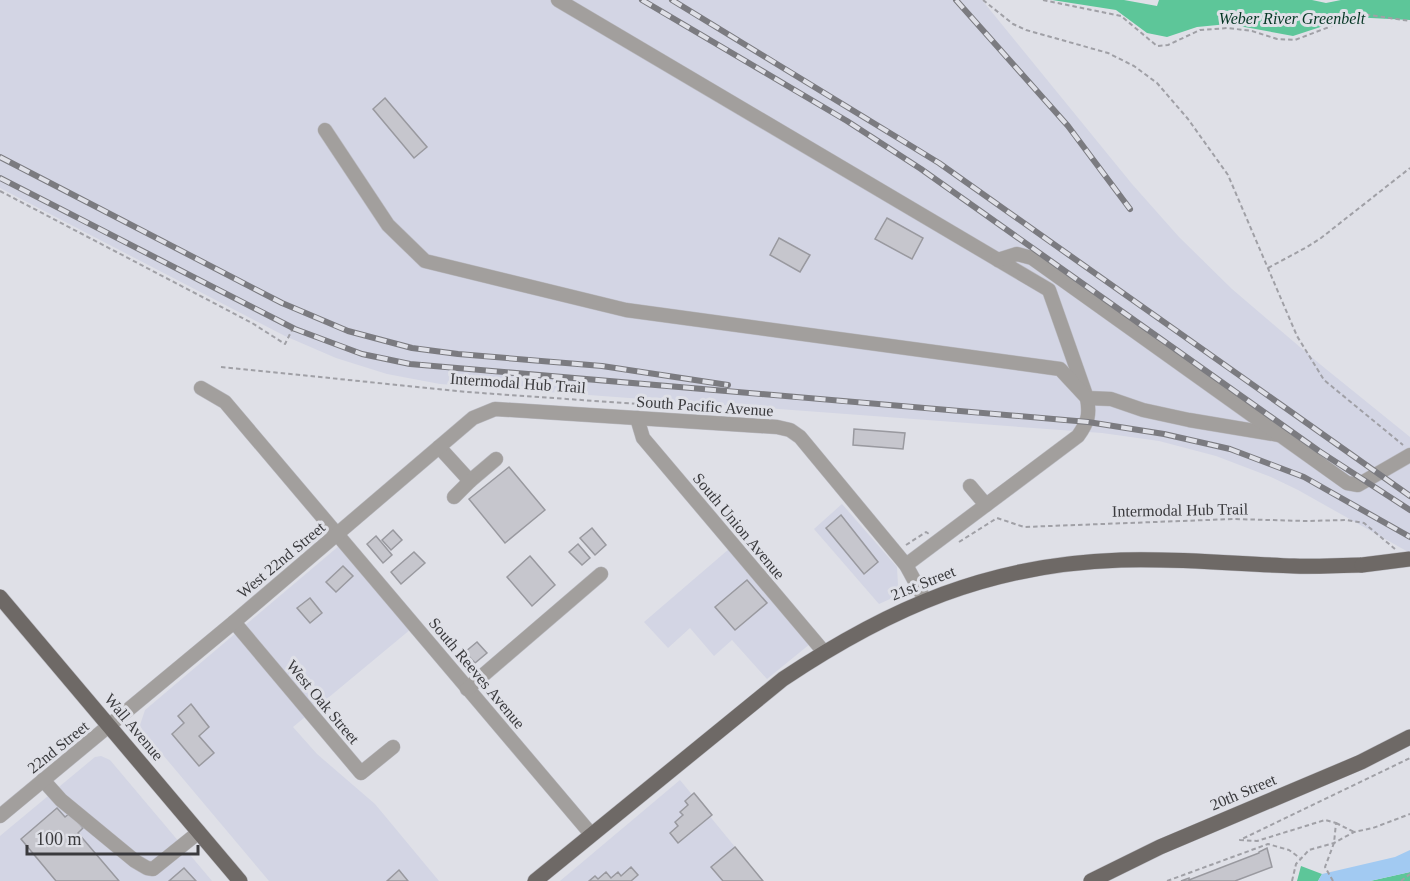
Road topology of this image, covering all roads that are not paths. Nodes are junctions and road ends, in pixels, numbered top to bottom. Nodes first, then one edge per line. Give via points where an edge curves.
1 (558, 0) edge
2 (325, 130) dead end
3 (998, 260) junction
4 (201, 388) dead end
5 (1087, 398) junction
6 (473, 418) joint
7 (637, 418) junction
8 (1280, 435) junction
9 (439, 447) junction
10 (1410, 453) edge
11 (496, 459) dead end
12 (470, 482) junction
13 (970, 486) dead end
14 (454, 497) dead end
15 (986, 505) junction
16 (338, 533) junction
17 (1406, 557) edge
18 (906, 565) junction
19 (601, 574) dead end
20 (0, 597) edge
21 (926, 600) junction
22 (234, 622) junction
23 (824, 652) junction
24 (467, 689) junction
25 (109, 726) junction
26 (1410, 737) edge
27 (393, 747) dead end
28 (43, 780) junction
29 (0, 816) edge
30 (199, 832) junction
31 (591, 834) junction
32 (240, 881) edge
33 (535, 881) edge
34 (1091, 881) edge

1 - 3 street
2 - 5 street via 387,225 425,261 626,310 1060,369
3 - 5 street via 1049,290
3 - 8 street via 1017,254 1032,258
4 - 16 street, South Reeves Avenue via 225,402
5 - 8 street via 1111,399 1143,410
5 - 15 street via 1088,422 1078,436
6 - 7 street, South Pacific Avenue via 495,409
6 - 9 street, West 22nd Street
7 - 18 street, South Pacific Avenue via 790,430 800,437
7 - 23 street, South Union Avenue via 643,438
8 - 10 street via 1347,483 1358,485
9 - 12 street
9 - 16 street, West 22nd Street
11 - 12 street
12 - 14 street
13 - 15 street
15 - 18 street
16 - 22 street, West 22nd Street
16 - 24 street, South Reeves Avenue
17 - 21 main road, 21st Street, bridge via 1362,565 1131,560 1072,563 1024,570
18 - 21 street, South Pacific Avenue
19 - 24 street
20 - 25 main road, Wall Avenue
21 - 23 main road, 21st Street
22 - 25 street, West 22nd Street
22 - 27 street, West Oak Street via 361,773
23 - 31 main road, 21st Street via 783,678
24 - 31 street, South Reeves Avenue
25 - 28 street, 22nd Street
25 - 30 main road, Wall Avenue
26 - 34 main road, 20th Street
28 - 29 street, 22nd Street
28 - 30 street via 61,800 147,868 153,868
30 - 32 main road, Wall Avenue
31 - 33 main road, 21st Street

